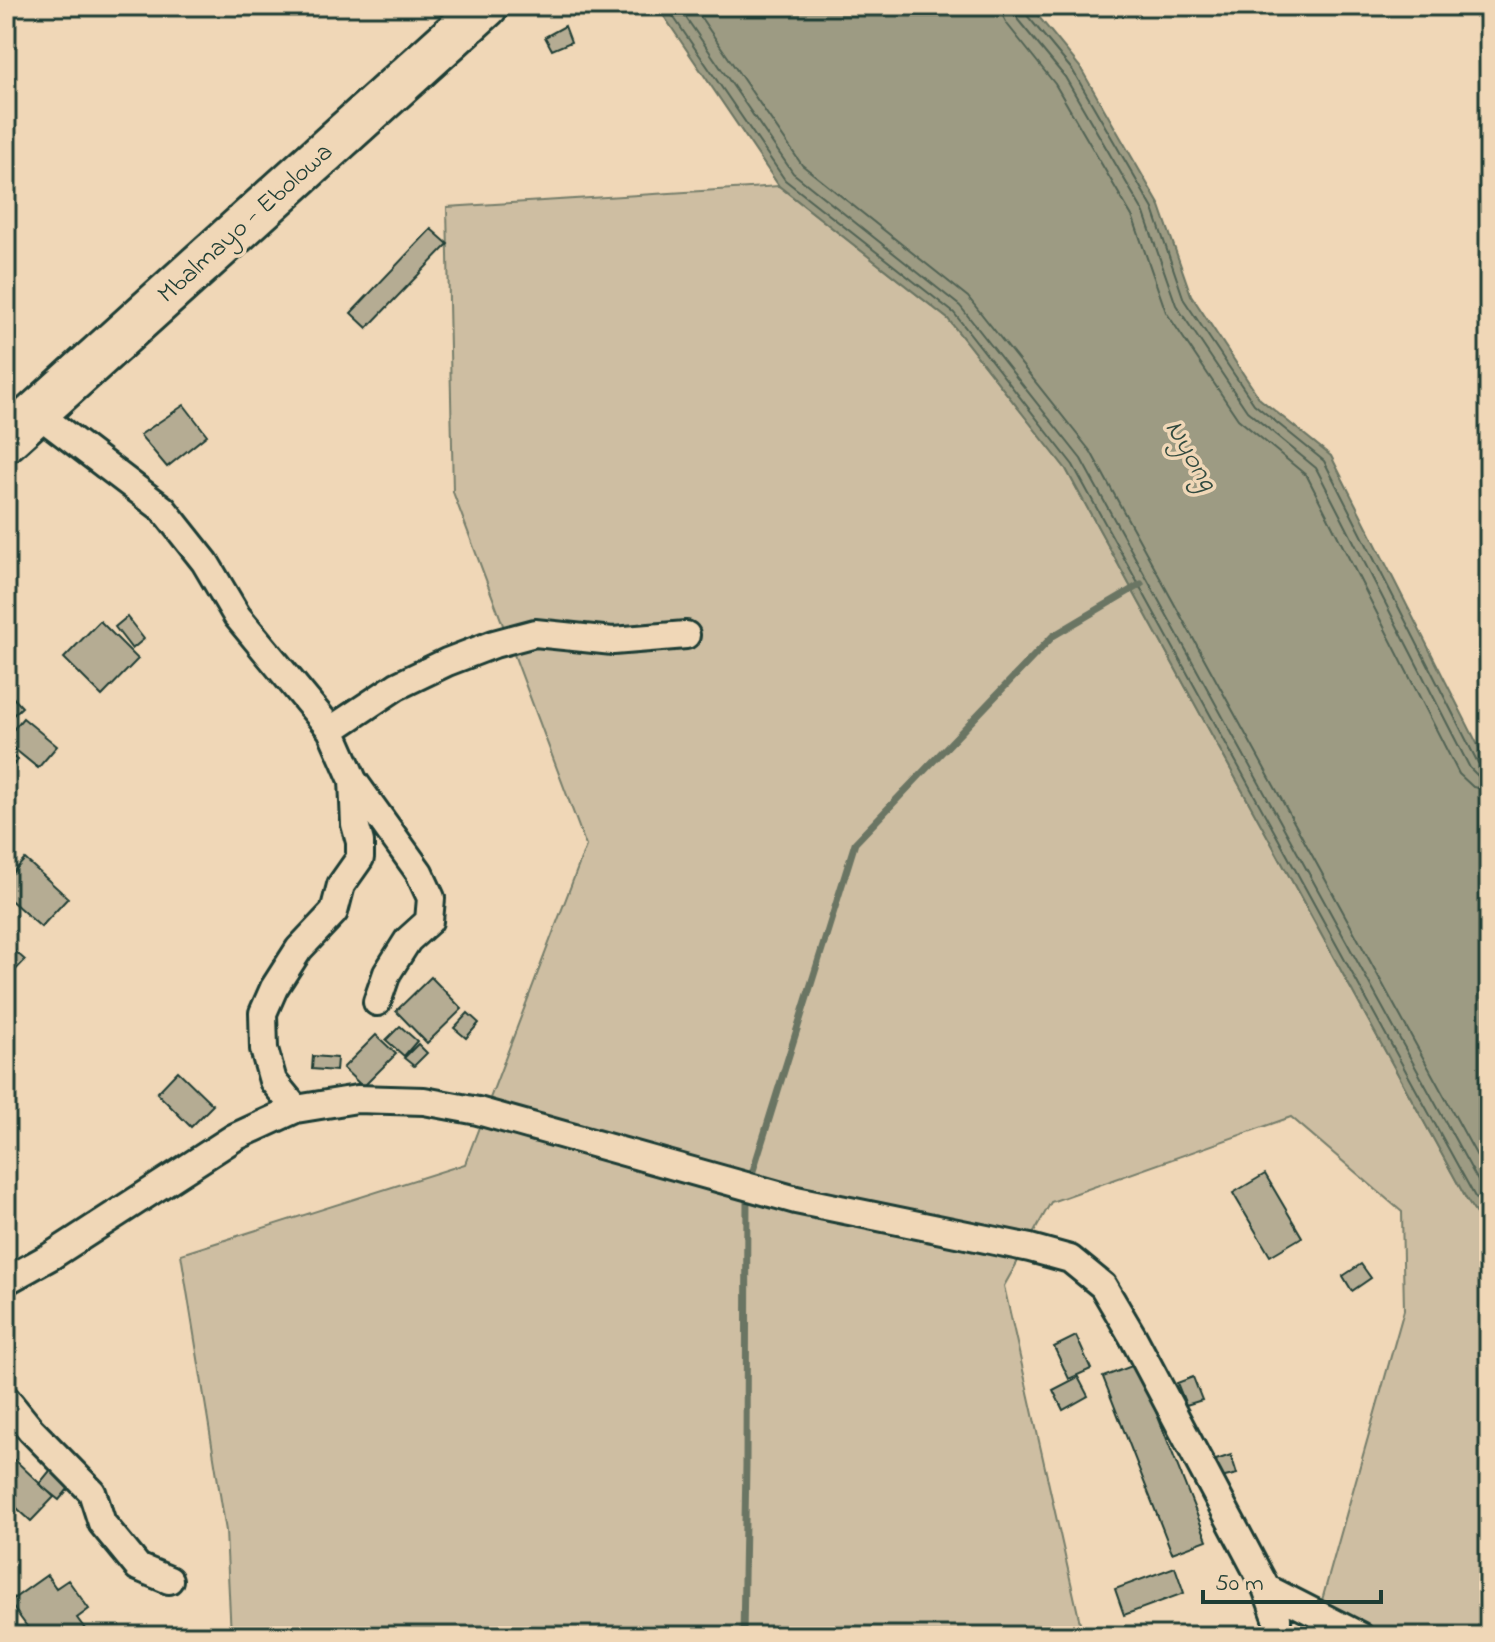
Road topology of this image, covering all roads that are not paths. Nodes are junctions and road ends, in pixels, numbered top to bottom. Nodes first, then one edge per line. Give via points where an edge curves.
1 (486, 6) edge
2 (37, 413) junction
3 (6, 440) edge
4 (686, 635) dead end
5 (331, 730) junction
6 (353, 780) junction
7 (377, 1002) dead end
8 (296, 1109) junction
9 (6, 1281) edge
10 (6, 1399) edge
11 (169, 1580) dead end
12 (1266, 1588) junction
13 (1277, 1636) edge
14 (1360, 1636) edge

1 - 2 highway, Mbalmayo - Ebolowa
2 - 3 highway, Mbalmayo - Ebolowa
2 - 5 street via 163,509 205,562 237,616
4 - 5 street via 613,641 535,633 447,662 397,686
5 - 6 street
6 - 7 street via 419,872 431,898 429,921 408,940 387,973
6 - 8 street via 360,858 341,885 334,912 299,949 263,1013 264,1049 273,1081
8 - 9 street via 235,1137
8 - 12 street via 357,1099 424,1101 478,1111 796,1200 1070,1259 1103,1286
10 - 11 street via 92,1492 102,1523 138,1567
12 - 13 street via 1277,1618
12 - 14 street

